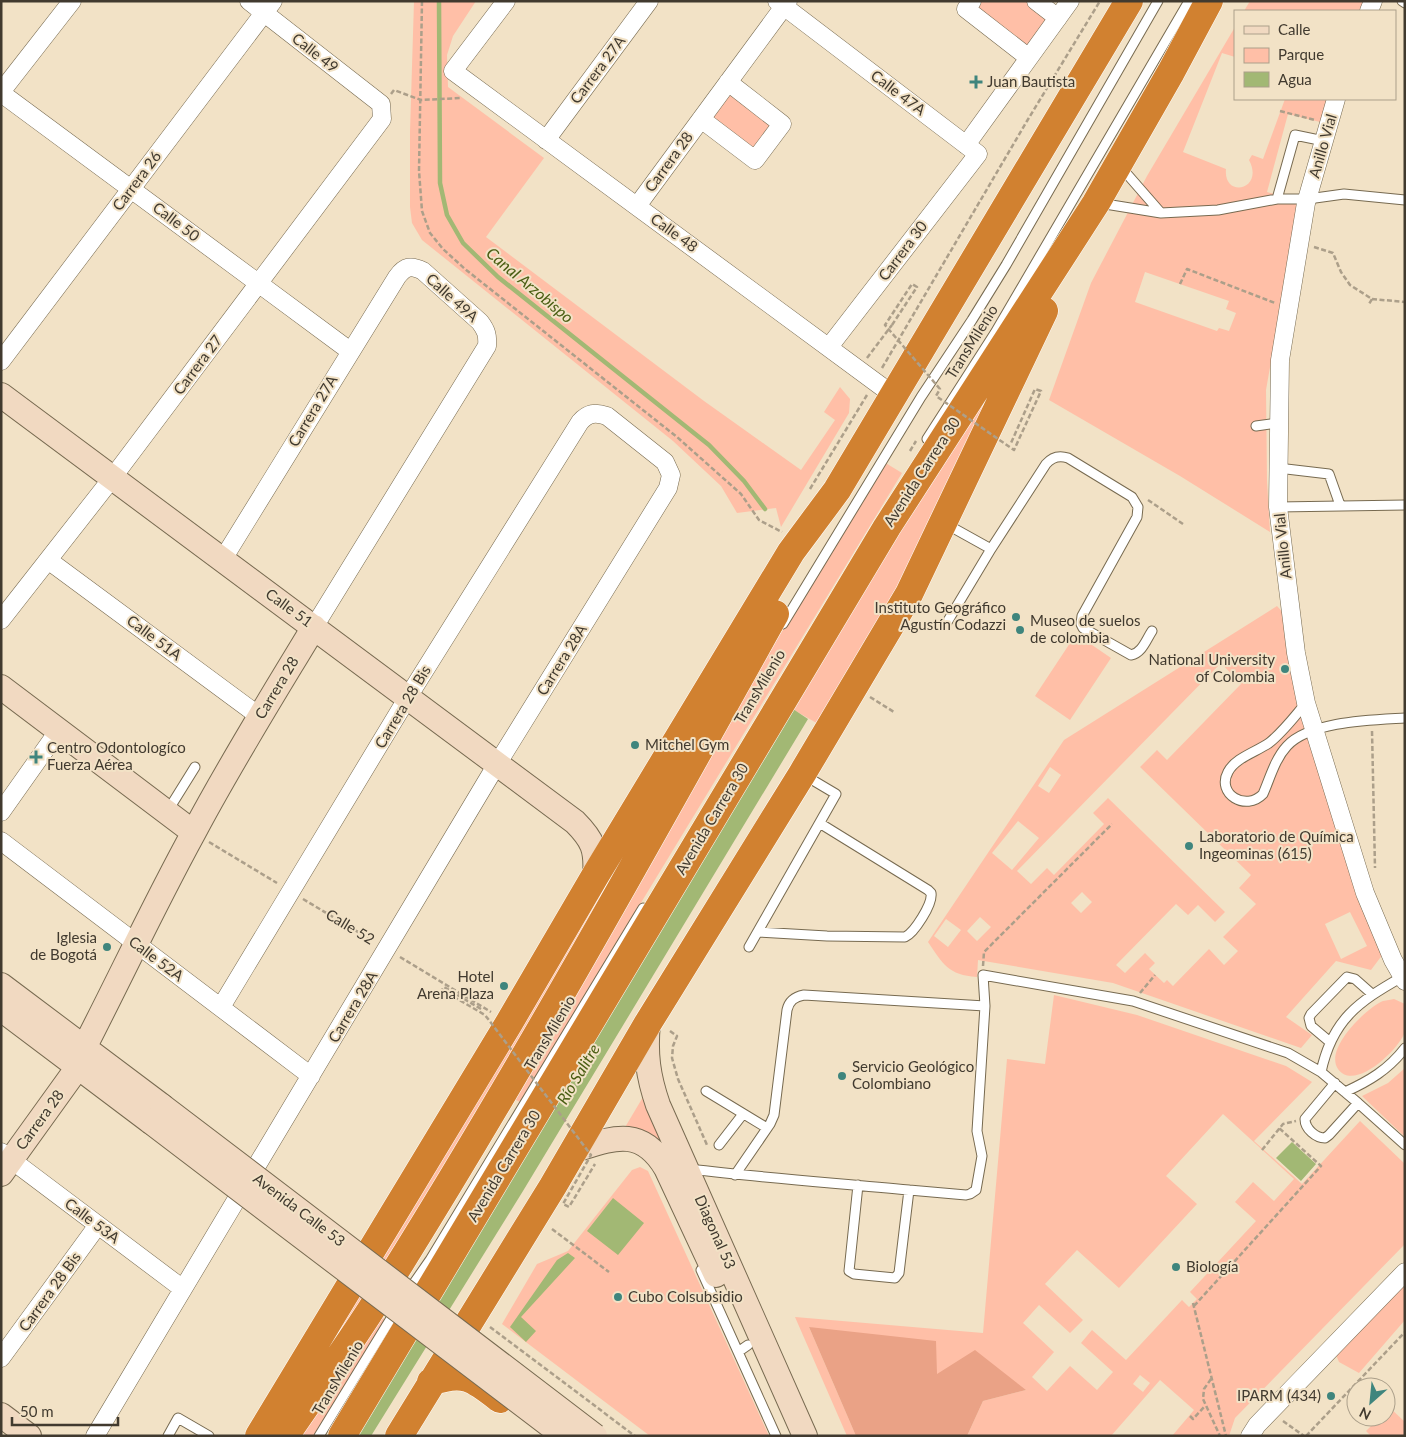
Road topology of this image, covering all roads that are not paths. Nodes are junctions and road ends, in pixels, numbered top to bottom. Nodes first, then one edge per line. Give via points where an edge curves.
1 (72, 1) edge
2 (249, 1) edge
3 (506, 1) edge
4 (649, 1) edge
5 (972, 1) edge
6 (1036, 1) edge
7 (1070, 1) edge
8 (1128, 1) edge
9 (1158, 1) edge
10 (1189, 1) edge
11 (1209, 1) edge
12 (1221, 1) edge
13 (783, 3) edge
14 (269, 7) edge
15 (1058, 18) junction
16 (1029, 58) junction
17 (1171, 72) junction
18 (728, 82) junction
19 (1, 92) edge
20 (1336, 100) edge
21 (381, 104) joint
22 (701, 119) junction
23 (546, 140) junction
24 (1324, 141) junction
25 (972, 149) junction
26 (1118, 164) junction
27 (131, 189) junction
28 (1277, 199) junction
29 (1308, 199) junction
30 (1405, 200) edge
31 (1094, 205) junction
32 (637, 206) junction
33 (1161, 213) junction
34 (408, 267) joint
35 (259, 284) junction
36 (488, 338) joint
37 (829, 348) junction
38 (350, 351) junction
39 (1, 361) edge
40 (1, 395) edge
41 (894, 395) junction
42 (592, 413) joint
43 (1278, 423) junction
44 (1256, 426) dead end
45 (921, 449) dead end
46 (1278, 468) junction
47 (113, 478) junction
48 (837, 490) junction
49 (1340, 505) junction
50 (1405, 505) edge
51 (1278, 507) junction
52 (943, 522) junction
53 (991, 549) junction
54 (223, 559) junction
55 (48, 560) junction
56 (1, 620) edge
57 (946, 624) dead end
58 (314, 627) junction
59 (1152, 631) dead end
60 (777, 633) dead end
61 (748, 682) dead end
62 (1, 687) edge
63 (408, 697) junction
64 (1306, 703) junction
65 (259, 716) junction
66 (1405, 718) edge
67 (1314, 728) junction
68 (59, 730) junction
69 (498, 764) junction
70 (195, 768) dead end
71 (802, 774) junction
72 (1, 812) edge
73 (167, 812) junction
74 (575, 822) junction
75 (628, 823) junction
76 (821, 824) junction
77 (198, 835) junction
78 (1, 841) edge
79 (595, 876) junction
80 (648, 900) dead end
81 (758, 932) junction
82 (136, 944) junction
83 (748, 947) dead end
84 (1403, 979) edge
85 (1, 985) edge
86 (1372, 994) junction
87 (985, 1006) junction
88 (221, 1007) junction
89 (1, 1009) edge
90 (659, 1027) junction
91 (1330, 1042) junction
92 (1405, 1048) edge
93 (81, 1057) junction
94 (1321, 1072) junction
95 (311, 1076) junction
96 (1335, 1084) junction
97 (706, 1091) dead end
98 (1345, 1092) junction
99 (1358, 1103) junction
100 (157, 1114) junction
101 (743, 1114) junction
102 (767, 1128) junction
103 (719, 1145) dead end
104 (1405, 1146) edge
105 (585, 1157) junction
106 (5, 1162) edge
107 (687, 1168) junction
108 (735, 1175) junction
109 (464, 1177) dead end
110 (858, 1185) junction
111 (910, 1190) junction
112 (686, 1208) junction
113 (98, 1226) junction
114 (684, 1232) dead end
115 (1405, 1272) edge
116 (404, 1278) dead end
117 (183, 1289) junction
118 (384, 1310) dead end
119 (1, 1358) edge
120 (346, 1365) dead end
121 (431, 1382) junction
122 (768, 1405) junction
123 (1, 1415) edge
124 (29, 1436) edge
125 (95, 1436) edge
126 (168, 1436) edge
127 (209, 1436) edge
128 (259, 1436) edge
129 (285, 1436) edge
130 (296, 1436) edge
131 (319, 1436) edge
132 (342, 1436) edge
133 (399, 1436) edge
134 (548, 1436) edge
135 (564, 1436) edge
136 (595, 1436) edge
137 (776, 1436) edge
138 (787, 1436) edge
139 (805, 1436) edge
140 (1250, 1436) edge

1 - 19 street
2 - 14 street, Calle 49
3 - 23 street, Calle 48 via 454,71
4 - 23 street, Carrera 27A
5 - 16 street via 966,9
6 - 15 street
7 - 15 street, Carrera 30
8 - 41 highway
9 - 60 lane, TransMilenio via 1006,265
10 - 45 lane, TransMilenio via 995,333
11 - 17 highway, Avenida Carrera 30
12 - 17 highway, Avenida Carrera 30
13 - 18 street, Carrera 28
13 - 25 street, Calle 47A
14 - 21 street, Calle 49
14 - 27 street, Carrera 26
15 - 16 street, Carrera 30
16 - 25 street, Carrera 30
17 - 26 highway, Avenida Carrera 30
18 - 22 street, Carrera 28
18 - 22 street, Carrera 28 via 782,124 755,160
19 - 27 street, Calle 50
20 - 24 street, Anillo Vial
21 - 35 street, Carrera 27 via 382,119
22 - 32 street, Carrera 28
23 - 32 street, Calle 48
24 - 28 lane via 1295,135
24 - 29 street, Anillo Vial
25 - 37 street, Carrera 30
26 - 31 highway, Avenida Carrera 30
26 - 33 lane
27 - 35 street, Calle 50
27 - 39 street, Carrera 26
28 - 29 lane
28 - 33 lane via 1218,210
29 - 30 lane via 1344,194
29 - 43 street, Anillo Vial via 1280,360
31 - 33 lane
31 - 52 highway, Avenida Carrera 30
31 - 132 highway, Avenida Carrera 30 via 887,527
32 - 37 street, Calle 48
34 - 36 street, Calle 49A via 423,271 480,322
34 - 38 street, Carrera 27A via 397,277
35 - 38 street, Calle 50
35 - 47 street, Carrera 27
36 - 58 street, Carrera 28 via 487,346
37 - 41 street, Calle 48
38 - 54 street, Carrera 27A
40 - 47 street, Calle 51
41 - 48 highway
42 - 63 street, Carrera 28 Bis via 580,422
42 - 69 street, Carrera 28A via 606,416 665,462 671,475 668,488
43 - 44 lane
43 - 46 street, Anillo Vial
46 - 49 lane via 1329,474
46 - 51 street, Anillo Vial
47 - 54 street, Calle 51
47 - 55 street, Carrera 27
48 - 75 highway via 791,552
48 - 129 highway via 806,557 550,1014 373,1307
49 - 50 lane
49 - 51 lane
51 - 64 street, Anillo Vial via 1296,653
52 - 53 lane
52 - 71 highway, Avenida Carrera 30 via 909,594
53 - 57 lane
53 - 59 lane via 1050,459 1068,458 1132,498 1138,506 1137,517 1082,616 1081,624 1130,655 1141,650
54 - 58 street, Calle 51
55 - 56 street, Carrera 27
55 - 65 street, Calle 51A
58 - 63 street, Calle 51
58 - 65 street, Carrera 28
61 - 109 lane, TransMilenio
62 - 68 street
63 - 69 street, Calle 51
63 - 88 street, Carrera 28 Bis
64 - 67 street, Anillo Vial
64 - 67 lane via 1277,736 1232,766 1226,779 1228,791 1242,802 1260,798 1287,745
65 - 77 street, Carrera 28
66 - 67 lane
67 - 84 street, Anillo Vial via 1365,893
68 - 72 street
68 - 73 street
69 - 74 street, Calle 51
69 - 95 street, Carrera 28A
70 - 73 lane
71 - 76 lane via 836,794
71 - 90 highway, Avenida Carrera 30
73 - 77 street
74 - 75 street, Calle 51 via 608,828
74 - 79 street, Calle 51 via 589,837 595,850
75 - 79 highway
76 - 81 lane
76 - 81 lane via 931,893 930,902 914,930 905,937
77 - 82 street, Carrera 28
78 - 82 street, Calle 52A
79 - 128 highway
80 - 131 lane, TransMilenio via 430,1260 389,1320
81 - 83 lane
82 - 88 street, Calle 52A
82 - 93 street, Carrera 28
84 - 86 lane
85 - 93 street, Avenida Calle 53
86 - 91 lane via 1344,1019
86 - 91 lane via 1355,979 1347,977 1311,1014 1312,1026
87 - 94 lane via 983,975 1133,1001 1273,1047
87 - 102 lane via 804,995 792,999 786,1010 774,1115
87 - 111 lane via 977,1131 982,1156 976,1190 966,1195
88 - 95 street, Calle 52A
89 - 93 street, Avenida Calle 53
90 - 105 highway, Avenida Carrera 30
90 - 107 street, Diagonal 53 via 647,1064 650,1083
91 - 94 lane
92 - 98 lane via 1374,1078
93 - 100 street, Avenida Calle 53
93 - 106 street, Carrera 28
94 - 96 lane
95 - 117 street, Carrera 28A
96 - 98 lane
96 - 99 lane via 1304,1119 1317,1136 1326,1138
97 - 101 lane
98 - 99 lane
99 - 104 lane
100 - 135 street, Avenida Calle 53, bridge
100 - 136 street, Avenida Calle 53, bridge
101 - 102 lane
101 - 103 lane
102 - 108 lane
105 - 112 street, Diagonal 53 via 614,1138 637,1140 660,1158
105 - 121 highway, Avenida Carrera 30
106 - 113 street, Calle 53A
107 - 108 lane
107 - 139 street, Diagonal 53
108 - 110 lane
110 - 111 lane
110 - 111 lane via 849,1271 892,1279 899,1273
112 - 114 lane
112 - 122 street, Diagonal 53 via 704,1267
113 - 117 street, Calle 53A
113 - 119 street, Carrera 28 Bis
115 - 140 street
116 - 118 lane
117 - 125 street, Carrera 28A
120 - 130 lane, TransMilenio
121 - 133 highway, Avenida Carrera 30
121 - 134 highway via 448,1376 471,1379
122 - 137 lane
122 - 138 street, Diagonal 53
123 - 124 street
126 - 127 lane via 178,1418

